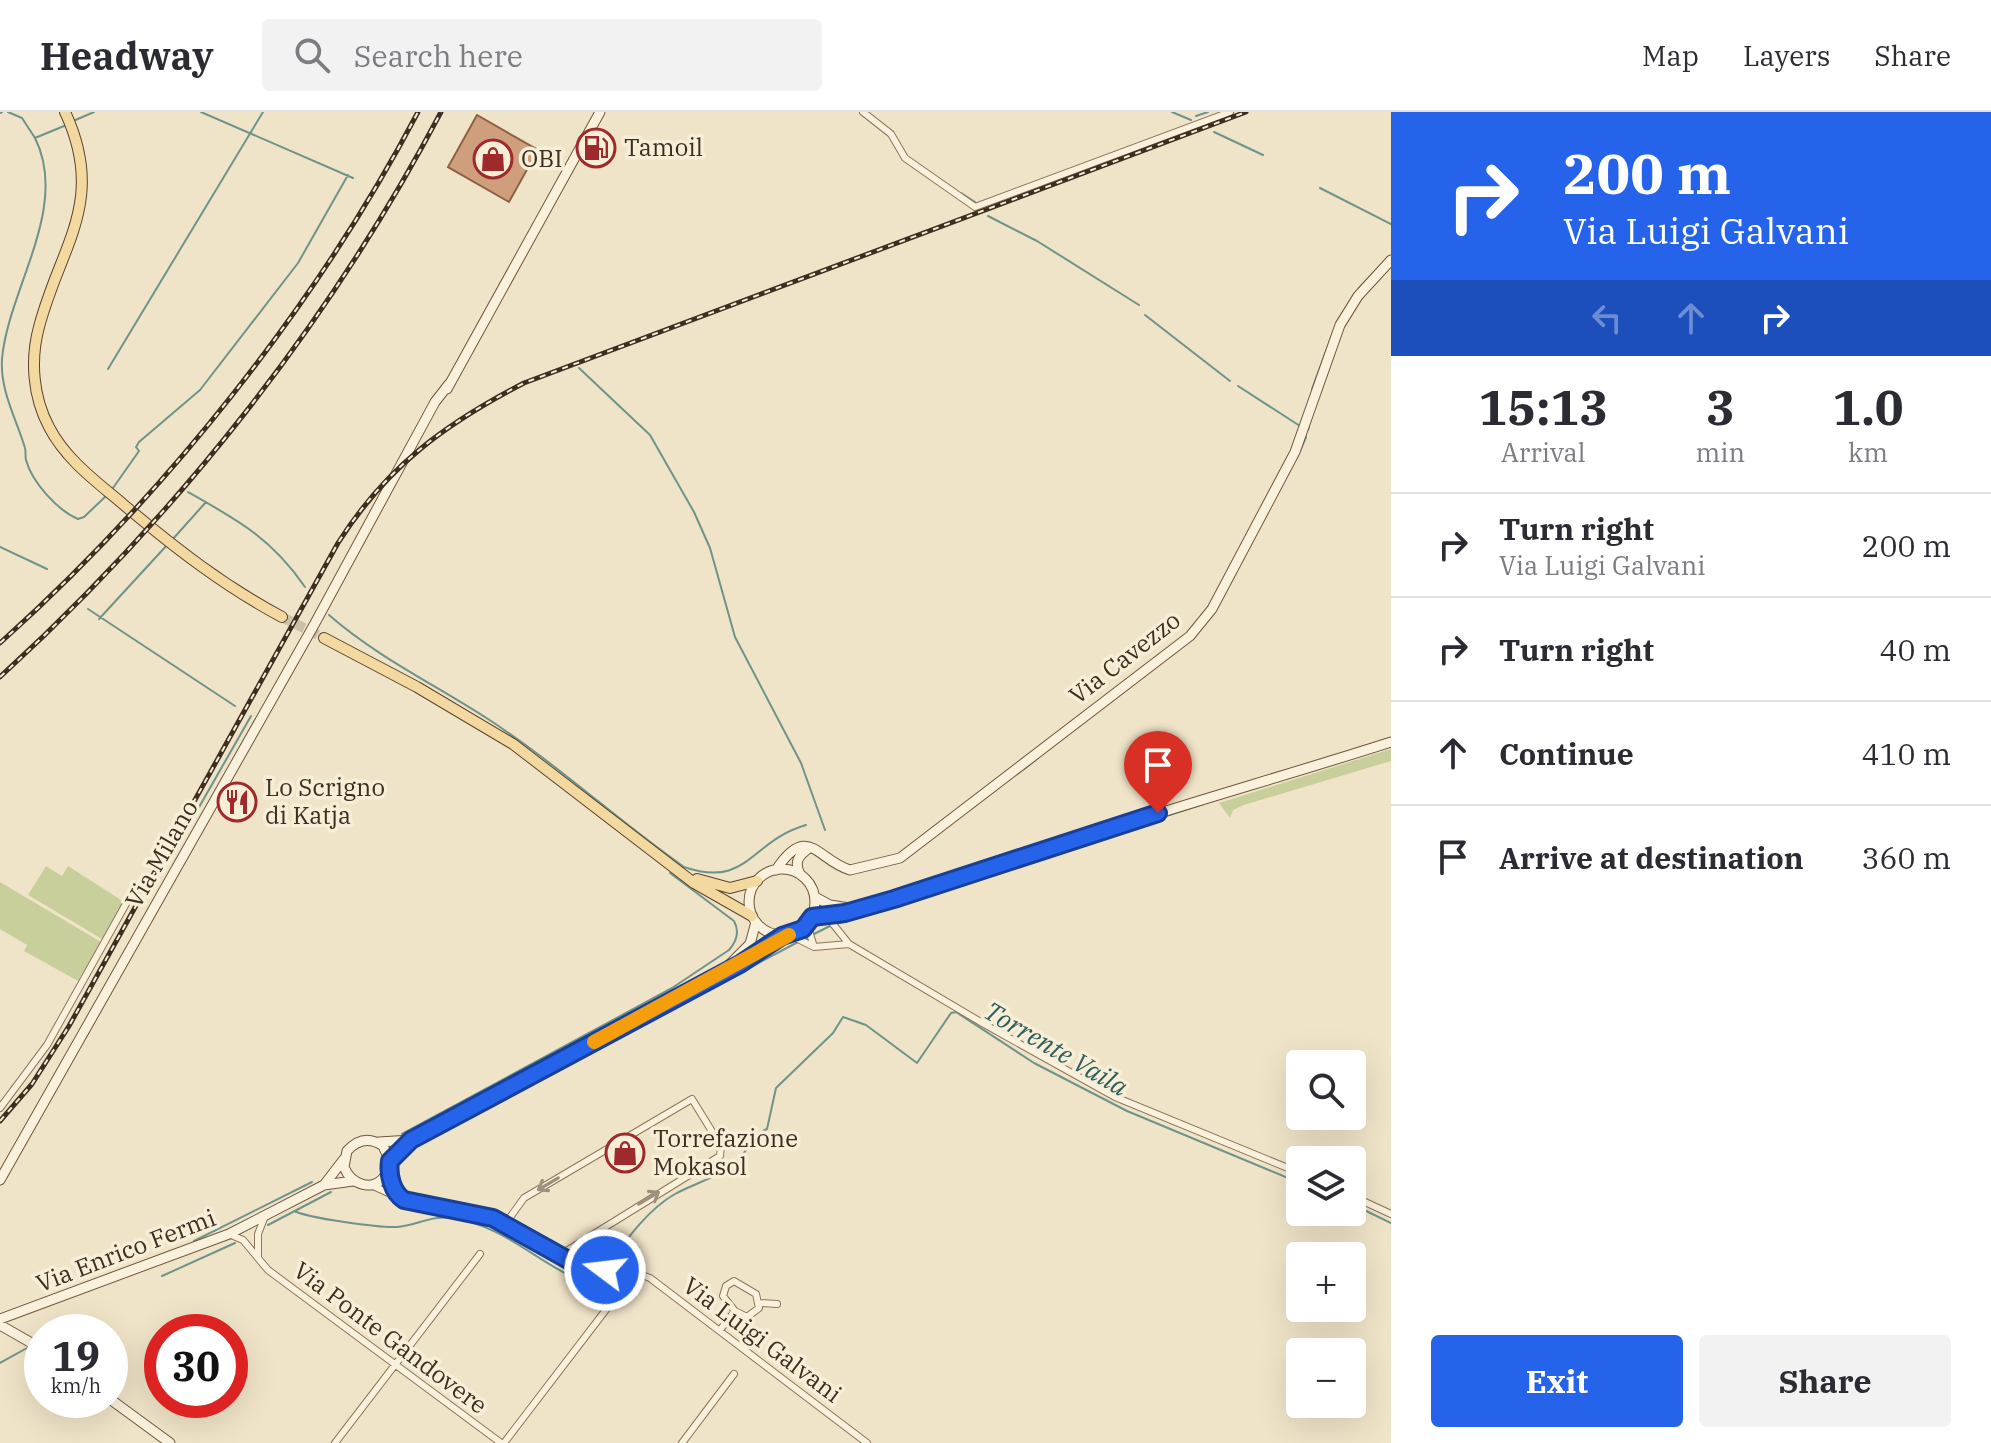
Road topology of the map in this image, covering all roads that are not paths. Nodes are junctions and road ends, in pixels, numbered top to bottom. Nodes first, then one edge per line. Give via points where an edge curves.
1 (65, 112) edge
2 (600, 112) edge
3 (863, 112) edge
4 (1230, 112) edge
5 (1391, 260) edge
6 (282, 617) tunnel mouth
7 (324, 638) tunnel mouth
8 (1391, 742) edge
9 (809, 848) junction
10 (776, 870) junction
11 (680, 871) junction
12 (800, 875) junction
13 (757, 881) junction
14 (815, 897) junction
15 (127, 902) dead end
16 (861, 908) junction
17 (754, 919) junction
18 (809, 924) junction
19 (833, 924) dead end
20 (789, 936) junction
21 (849, 944) junction
22 (814, 947) junction
23 (719, 975) junction
24 (0, 1108) edge
25 (411, 1140) junction
26 (376, 1141) junction
27 (344, 1159) junction
28 (389, 1165) junction
29 (1286, 1167) edge
30 (0, 1180) edge
31 (353, 1181) junction
32 (324, 1185) junction
33 (369, 1185) junction
34 (398, 1196) junction
35 (1366, 1202) edge
36 (1391, 1214) edge
37 (265, 1216) junction
38 (506, 1223) junction
39 (229, 1234) junction
40 (480, 1254) dead end
41 (560, 1255) junction
42 (259, 1260) junction
43 (631, 1277) junction
44 (760, 1303) junction
45 (777, 1304) dead end
46 (735, 1311) junction
47 (0, 1322) edge
48 (720, 1330) junction
49 (24, 1337) edge
50 (396, 1363) junction
51 (734, 1374) dead end
52 (128, 1412) edge
53 (170, 1443) edge
54 (335, 1443) edge
55 (503, 1443) edge
56 (682, 1443) edge
57 (867, 1443) edge

1 - 6 main road via 79,154 81,189 74,232 35,341 34,376 48,425 79,466 191,561
2 - 30 main road, Via Milano via 385,504
3 - 4 street via 891,134 905,158 975,207
5 - 9 main road, Via Cavezzo via 1340,325 1295,452 1200,626 900,858 850,870
7 - 11 main road via 513,744
8 - 16 main road
9 - 10 main road via 791,850
9 - 12 main road via 796,865
10 - 12 main road
10 - 13 main road
11 - 13 main road via 730,888
11 - 17 main road
12 - 14 main road
13 - 17 main road via 750,896
14 - 16 main road via 830,905
14 - 18 main road
15 - 24 street via 47,1045
16 - 18 main road
17 - 20 main road via 769,933
17 - 23 main road via 750,944
18 - 20 main road
18 - 22 street
19 - 21 street
20 - 22 street
20 - 23 main road
21 - 22 street
21 - 29 street via 1115,1097
23 - 25 main road
25 - 26 main road
25 - 28 main road
26 - 27 main road via 360,1141
26 - 28 main road via 388,1153
27 - 31 main road
27 - 32 main road
28 - 33 main road via 378,1183
28 - 34 street
31 - 32 main road
31 - 33 main road
32 - 37 main road, Via Enrico Fermi
33 - 34 street, Via Luigi Galvani
34 - 38 street, Via Luigi Galvani
35 - 36 street
37 - 39 main road, Via Enrico Fermi
37 - 42 street, Via Ponte Gandovere via 256,1249
38 - 41 street, Via Luigi Galvani
41 -> 38 street via 720,1156 721,1146 692,1099 524,1198
39 - 42 street, Via Ponte Gandovere via 243,1240
39 - 47 main road, Via Enrico Fermi
40 - 50 street
41 - 43 street, Via Luigi Galvani via 588,1268
42 - 50 street, Via Ponte Gandovere
43 - 48 street, Via Luigi Galvani via 650,1278
43 - 55 street
44 - 45 street
44 - 46 street via 752,1315
44 - 46 street via 751,1289 734,1281 723,1296
46 - 48 street
47 - 49 main road
48 - 57 street, Via Luigi Galvani
50 - 54 street
50 - 55 street, Via Ponte Gandovere
51 - 56 street
52 - 53 main road

